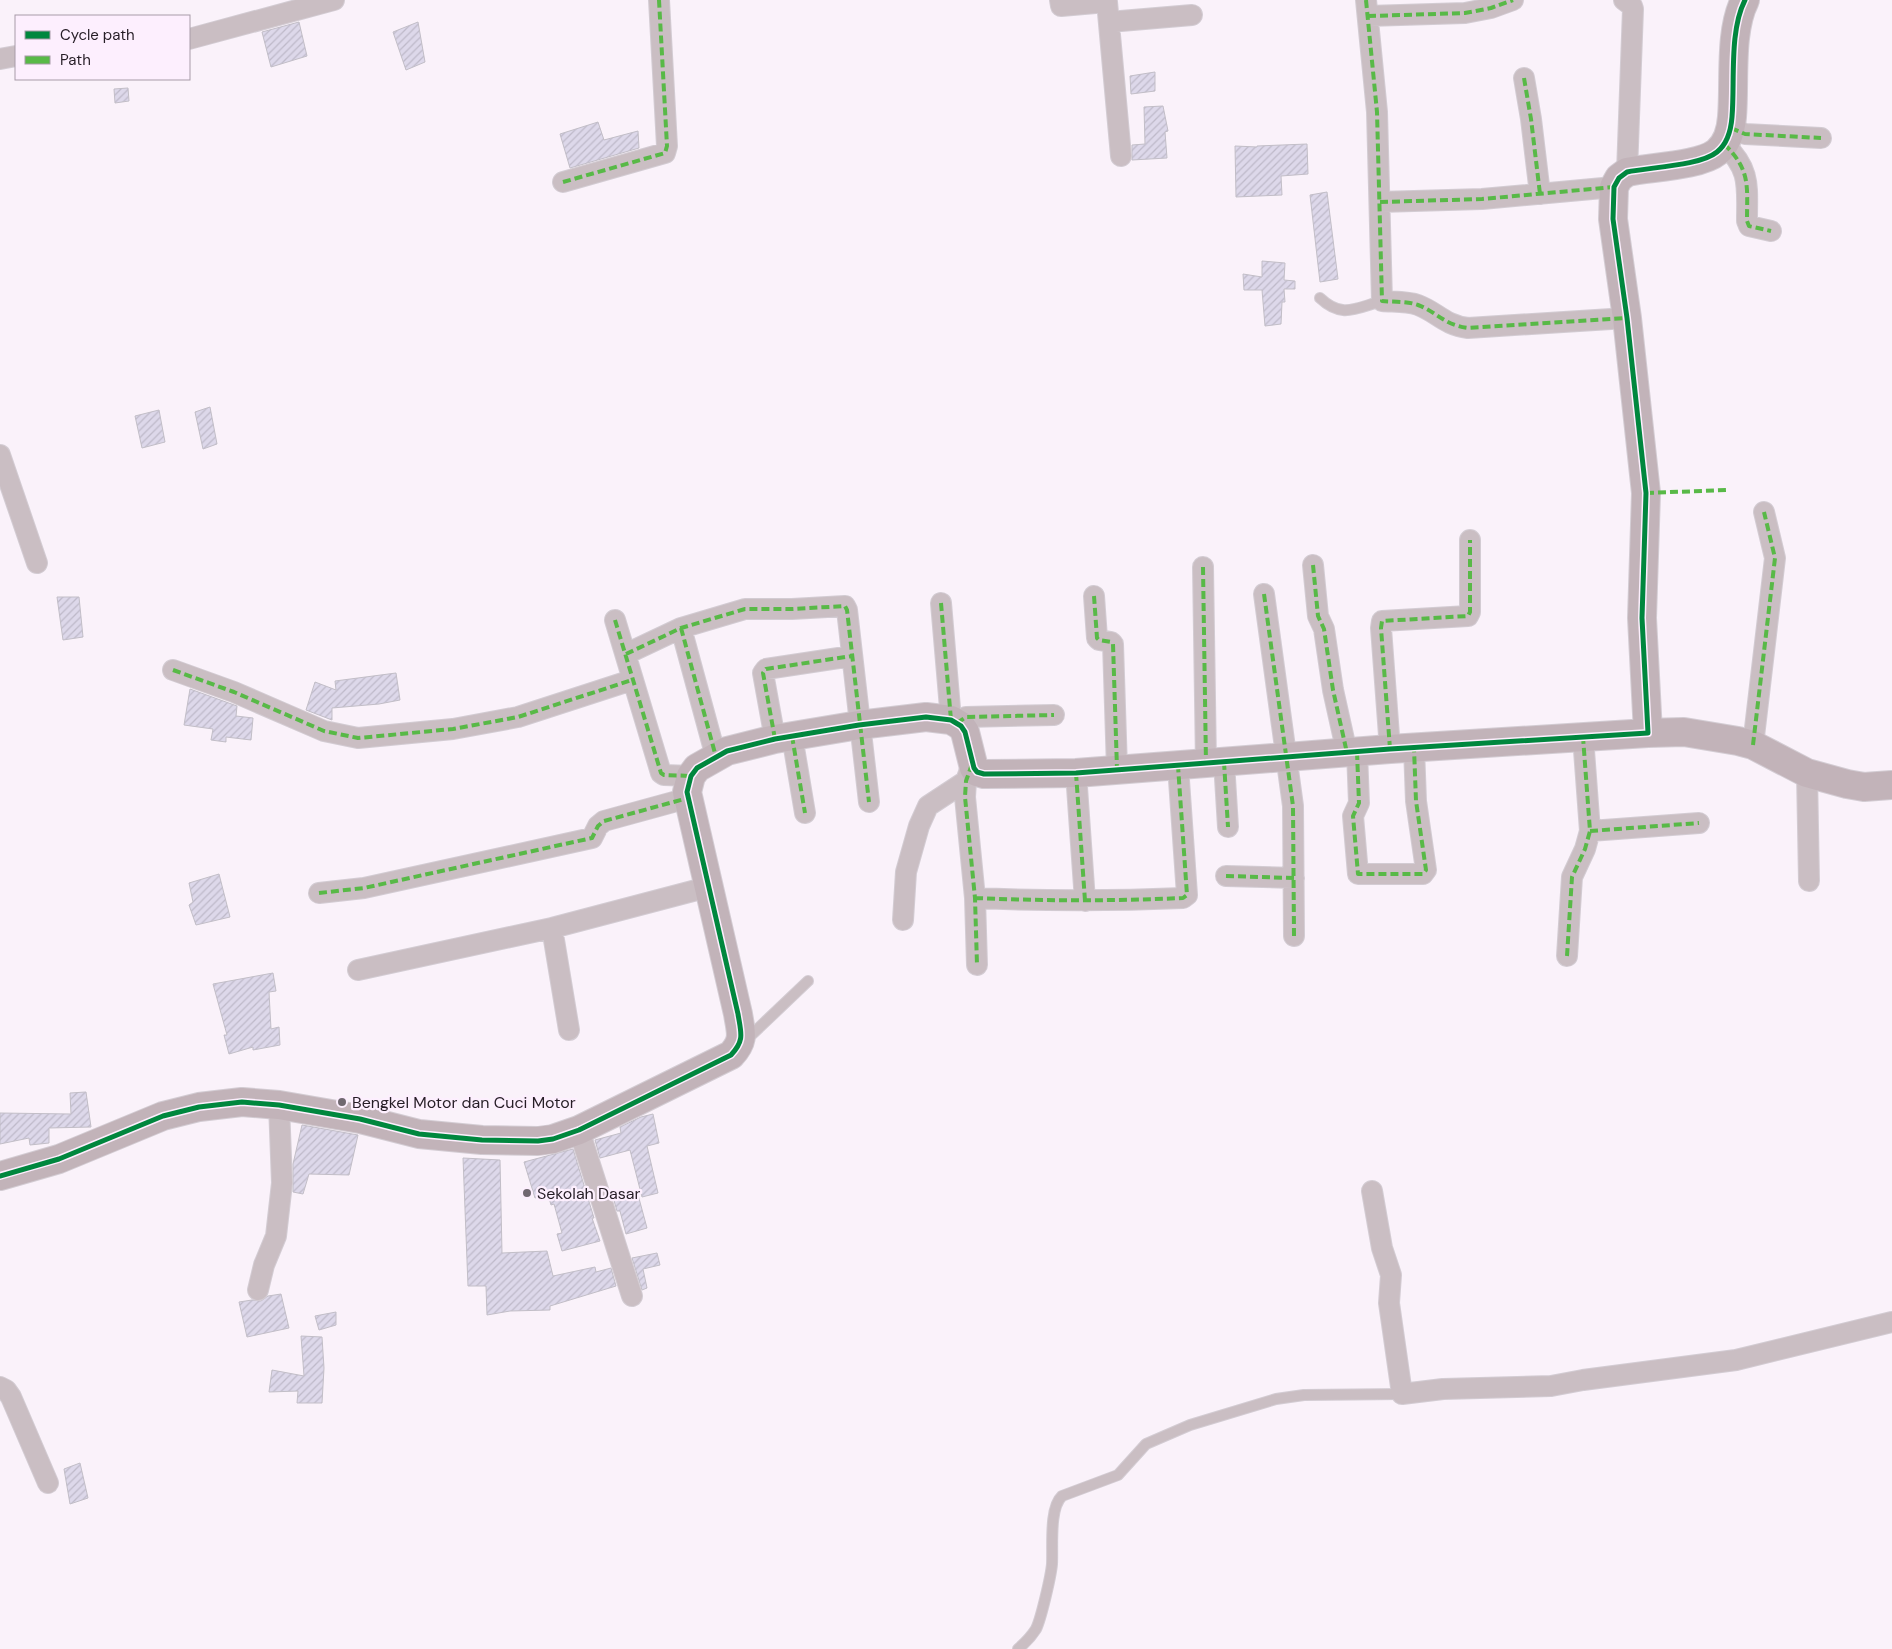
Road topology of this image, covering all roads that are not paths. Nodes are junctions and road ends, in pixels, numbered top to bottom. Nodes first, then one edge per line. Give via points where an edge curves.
1 (334, 0) edge
2 (659, 0) edge
3 (1060, 0) edge
4 (1513, 0) edge
5 (1624, 0) edge
6 (1746, 0) edge
7 (1367, 8) edge
8 (1192, 15) dead end
9 (1109, 22) junction
10 (190, 39) edge
11 (15, 56) edge
12 (0, 59) edge
13 (1524, 78) dead end
14 (1728, 136) junction
15 (1821, 138) dead end
16 (1121, 156) dead end
17 (1621, 179) junction
18 (563, 182) dead end
19 (1540, 194) junction
20 (1380, 202) junction
21 (1772, 231) dead end
22 (1320, 298) dead end
23 (1382, 300) junction
24 (1627, 318) junction
25 (0, 455) edge
26 (1764, 512) dead end
27 (1470, 540) dead end
28 (37, 563) dead end
29 (1313, 565) dead end
30 (1202, 567) dead end
31 (1264, 594) dead end
32 (1094, 596) dead end
33 (941, 603) dead end
34 (615, 620) dead end
35 (681, 628) junction
36 (626, 654) junction
37 (852, 656) junction
38 (173, 670) dead end
39 (632, 680) junction
40 (1054, 715) dead end
41 (954, 721) junction
42 (859, 725) junction
43 (1648, 734) junction
44 (1583, 736) junction
45 (783, 738) junction
46 (1753, 745) junction
47 (1402, 749) junction
48 (1352, 752) junction
49 (1286, 756) junction
50 (716, 757) junction
51 (1215, 763) junction
52 (1178, 766) junction
53 (1117, 769) junction
54 (969, 773) junction
55 (1076, 773) junction
56 (1807, 773) junction
57 (1892, 785) edge
58 (689, 787) junction
59 (869, 802) dead end
60 (805, 813) dead end
61 (1699, 823) dead end
62 (1228, 827) dead end
63 (1590, 831) junction
64 (1226, 876) dead end
65 (1294, 878) junction
66 (1809, 881) dead end
67 (708, 888) junction
68 (319, 893) dead end
69 (975, 898) junction
70 (1085, 901) junction
71 (903, 920) dead end
72 (552, 928) junction
73 (1294, 936) dead end
74 (1567, 956) dead end
75 (977, 966) dead end
76 (358, 970) dead end
77 (808, 981) dead end
78 (569, 1030) dead end
79 (740, 1045) junction
80 (279, 1105) junction
81 (579, 1130) junction
82 (0, 1176) edge
83 (1372, 1191) dead end
84 (258, 1290) dead end
85 (632, 1296) dead end
86 (1892, 1322) edge
87 (0, 1387) edge
88 (1401, 1392) junction
89 (48, 1483) dead end
90 (1018, 1649) edge

1 - 10 street
2 - 18 street via 666,153
3 - 9 street via 1061,6 1107,2
4 - 7 street via 1470,12
5 - 17 street via 1633,9
6 - 14 street via 1736,28
7 - 20 street via 1377,112
8 - 9 street
9 - 16 street
11 - 12 street
13 - 19 street
14 - 15 street
14 - 17 street via 1717,153
14 - 21 street via 1747,181 1749,226
17 - 19 street
17 - 24 street via 1613,219
19 - 20 street
20 - 23 street
22 - 23 lane via 1330,308 1339,311
23 - 24 street via 1417,305 1441,320 1468,328
24 - 43 street via 1646,493 1642,618
25 - 28 street
26 - 46 street via 1775,558
27 - 47 street via 1468,616 1382,621
29 - 48 street via 1318,616 1324,630 1333,690
30 - 51 street
31 - 49 street
32 - 53 street via 1097,638 1113,644
33 - 41 street
34 - 36 street
35 - 36 street
35 - 37 street via 745,609 845,606
35 - 50 street
36 - 39 street
37 - 42 street
37 - 45 street via 766,669 763,673
38 - 39 street via 324,731 358,738 453,729 518,718
39 - 58 street via 661,773
40 - 41 street via 966,717
41 - 42 street via 926,717
41 - 54 street via 965,732
42 - 45 street
42 - 59 street
43 - 44 street
43 - 46 street via 1684,732
44 - 47 street
44 - 63 street
45 - 50 street
45 - 60 street
46 - 56 street
47 - 48 street
47 - 48 street via 1416,802 1426,870 1423,874 1358,874 1353,816 1359,803
48 - 49 street
49 - 51 street
49 - 65 street via 1294,806
50 - 58 street via 701,765
51 - 52 street
51 - 62 street
52 - 53 street
52 - 70 street via 1187,895 1183,898
53 - 55 street
54 - 55 street
54 - 69 street via 965,797
54 - 71 street via 928,806 918,826 906,872
55 - 70 street
56 - 57 street via 1864,787
56 - 66 street
58 - 67 street
58 - 68 street via 604,821 592,838 364,888
61 - 63 street
63 - 74 street via 1572,877
64 - 65 street
65 - 73 street
67 - 72 street
67 - 79 street via 738,1014
69 - 70 street
69 - 75 street
72 - 76 street
72 - 78 street
77 - 79 lane
79 - 81 street via 731,1055
80 - 81 street via 360,1119 419,1134 482,1140 538,1141
80 - 82 street via 242,1102 199,1107 163,1116 59,1158
80 - 84 street via 280,1201 276,1236
81 - 85 street
83 - 88 street via 1382,1248 1391,1275 1389,1303
86 - 88 street via 1736,1360 1552,1386
87 - 89 street via 11,1397
88 - 90 lane via 1276,1399 1190,1425 1146,1444 1118,1475 1066,1494 1056,1504 1052,1567 1037,1627

